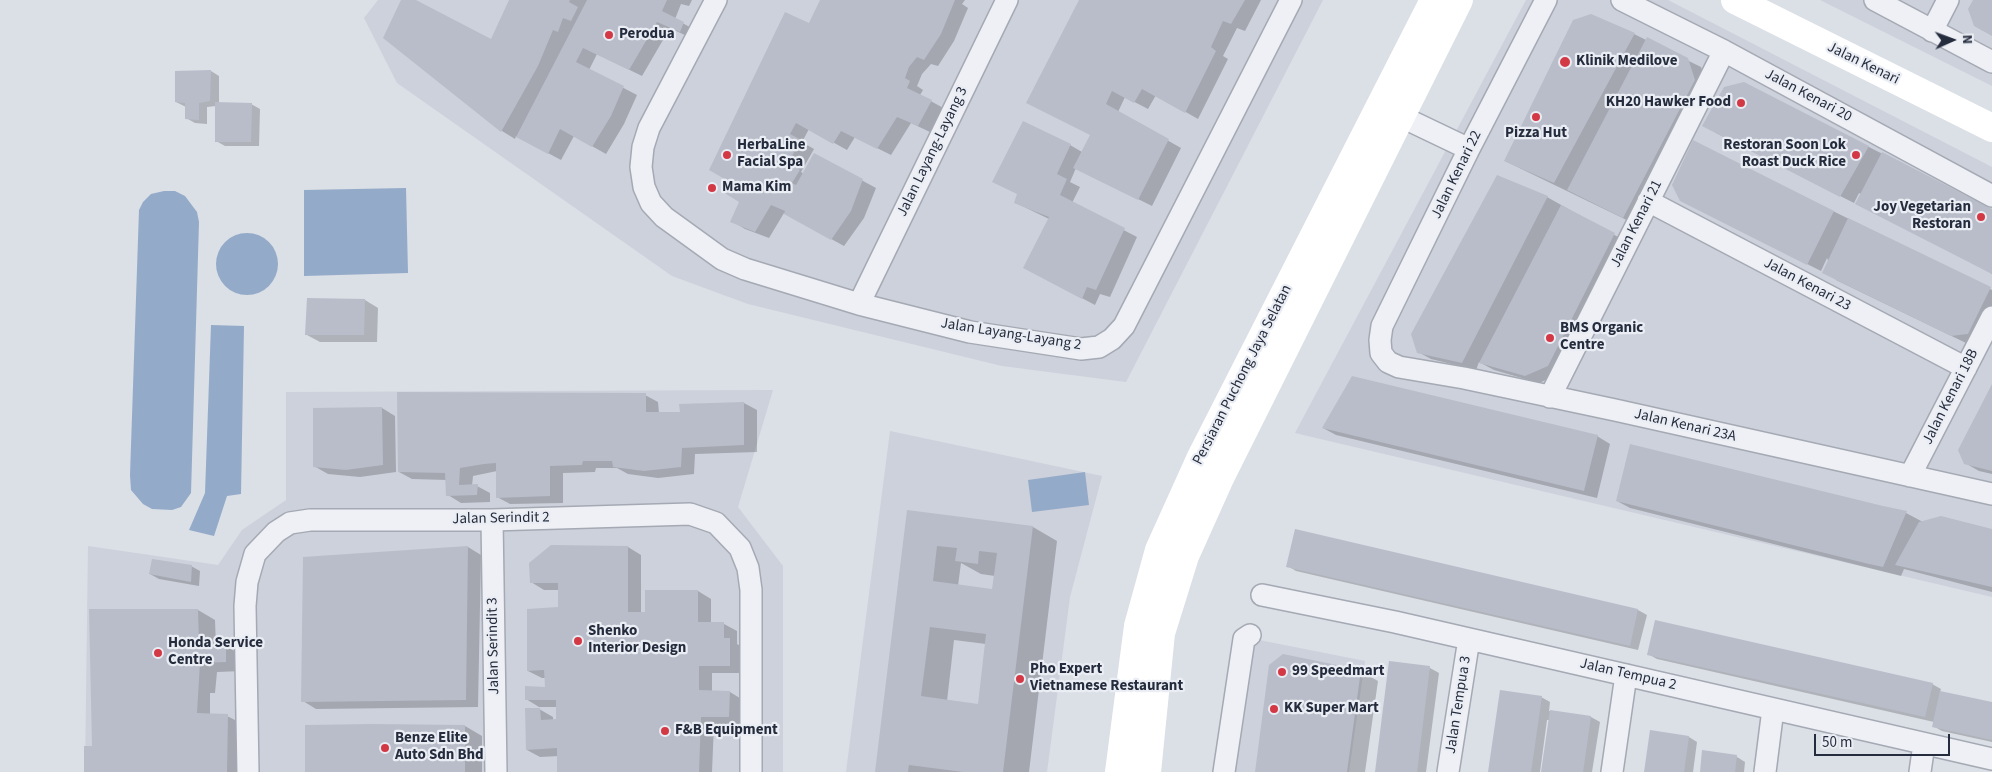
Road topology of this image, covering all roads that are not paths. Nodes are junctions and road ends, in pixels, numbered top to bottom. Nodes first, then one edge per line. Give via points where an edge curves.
1 (716, 0) edge
2 (1007, 0) edge
3 (1292, 0) edge
4 (1427, 0) edge
5 (1434, 0) edge
6 (1459, 0) edge
7 (1546, 0) edge
8 (1622, 0) edge
9 (1735, 0) edge
10 (1875, 0) edge
11 (1948, 0) edge
12 (1932, 31) junction
13 (1415, 39) junction
14 (1724, 51) junction
15 (1992, 62) edge
16 (1400, 116) junction
17 (1992, 128) edge
18 (1469, 149) junction
19 (1992, 196) edge
20 (1648, 201) junction
21 (859, 304) junction
22 (1992, 317) edge
23 (1381, 353) joint
24 (1966, 368) junction
25 (1550, 397) junction
26 (1910, 476) junction
27 (1992, 494) edge
28 (492, 520) junction
29 (1262, 595) dead end
30 (1250, 635) dead end
31 (1469, 639) junction
32 (1626, 675) junction
33 (1773, 709) junction
34 (1924, 744) junction
35 (1992, 759) edge
36 (248, 772) edge
37 (496, 772) edge
38 (751, 772) edge
39 (1119, 772) edge
40 (1146, 772) edge
41 (1224, 772) edge
42 (1448, 772) edge
43 (1612, 772) edge
44 (1765, 772) edge
45 (1920, 772) edge

1 - 21 street, Jalan Layang-Layang 2 via 649,128 641,167 651,203 722,259
2 - 21 street, Jalan Layang-Layang 3
3 - 21 street, Jalan Layang-Layang 2 via 1124,326 1112,339 1099,346 1081,349 970,332
4 - 13 main road
5 - 13 main road, Persiaran Puchong Jaya Selatan
6 - 16 main road, Persiaran Puchong Jaya Selatan
7 - 18 street, Jalan Kenari 22
8 - 14 street, Jalan Kenari 20
9 - 17 main road, Jalan Kenari
10 - 12 street
11 - 12 street
12 - 15 street
13 - 39 main road, Persiaran Puchong Jaya Selatan via 1201,457 1158,550 1138,626
14 - 19 street, Jalan Kenari 20
14 - 20 street, Jalan Kenari 21
16 - 18 street
16 - 40 main road, Persiaran Puchong Jaya Selatan via 1220,478 1185,556 1162,633
18 - 23 street, Jalan Kenari 22 via 1382,326
20 - 24 street, Jalan Kenari 23
20 - 25 street, Jalan Kenari 21
22 - 24 street, Jalan Kenari 18B
23 - 25 street, Jalan Kenari 23A via 1388,362 1399,367
24 - 26 street, Jalan Kenari 18B
25 - 26 street, Jalan Kenari 23A
26 - 27 street, Jalan Kenari 23A
28 - 36 street, Jalan Serindit 2 via 310,520 290,523 276,532 255,554 244,606
28 - 37 street, Jalan Serindit 3
28 - 38 street, Jalan Serindit 2 via 690,514 716,523 740,548 748,568
29 - 31 street, Jalan Tempua 2
30 - 41 street via 1244,639
31 - 32 street, Jalan Tempua 2
31 - 42 street, Jalan Tempua 3
32 - 33 street, Jalan Tempua 2
32 - 43 street
33 - 34 street, Jalan Tempua 2
33 - 44 street
34 - 35 street, Jalan Tempua 2
34 - 45 street

